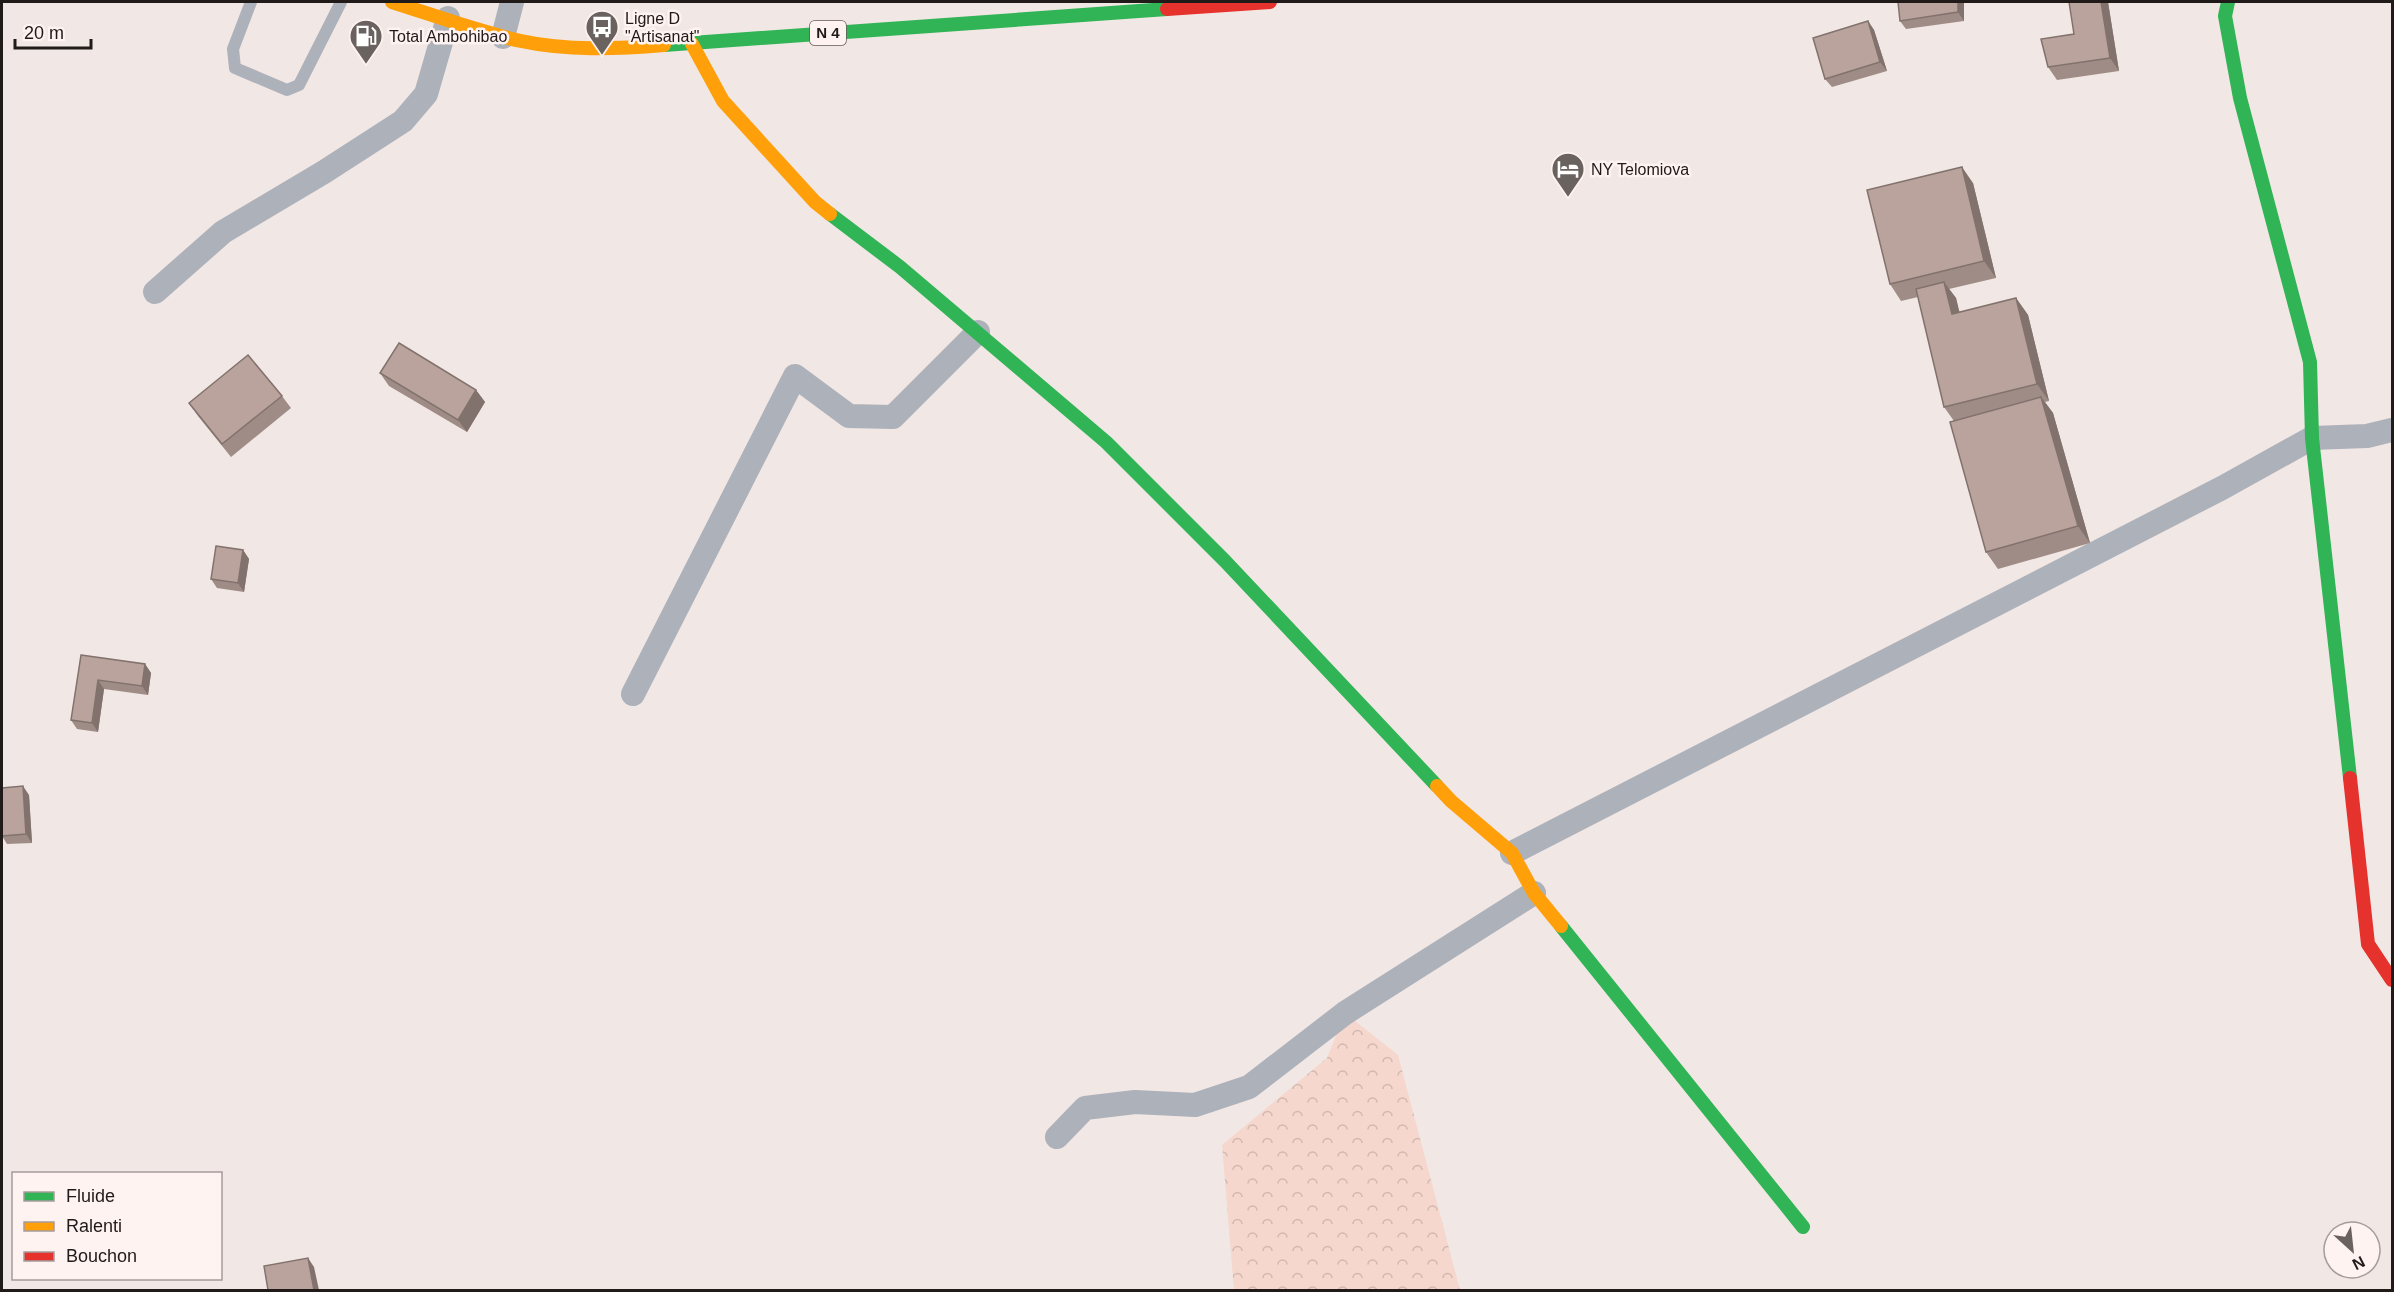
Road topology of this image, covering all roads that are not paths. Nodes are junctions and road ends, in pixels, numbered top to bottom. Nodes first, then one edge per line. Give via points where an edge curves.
1 (251, 2) edge
2 (341, 2) edge
3 (392, 2) edge
4 (512, 2) edge
5 (1270, 2) edge
6 (2228, 2) edge
7 (448, 18) junction
8 (503, 37) junction
9 (692, 44) junction
10 (155, 292) dead end
11 (978, 332) junction
12 (2392, 430) edge
13 (2313, 438) junction
14 (633, 694) dead end
15 (1512, 853) junction
16 (1534, 893) junction
17 (2392, 980) edge
18 (1057, 1137) dead end
19 (1803, 1227) dead end

1 - 2 lane via 233,49 235,68 287,90 299,85
3 - 7 street, N 4
4 - 8 street
5 - 9 street, N 4
6 - 13 street via 2225,16 2240,98 2310,362
7 - 8 street, N 4
7 - 10 street via 426,94 403,121 224,232
8 - 9 street, N 4 via 580,47
9 - 11 street via 723,101 815,202
11 - 14 street via 893,417 849,416 795,376
11 - 15 street via 1106,442 1225,561 1451,801
12 - 13 street via 2367,436
13 - 15 street via 2212,494
13 - 17 street via 2368,945
15 - 16 street
16 - 18 street via 1345,1013 1248,1087 1195,1105 1135,1102 1085,1108
16 - 19 street

